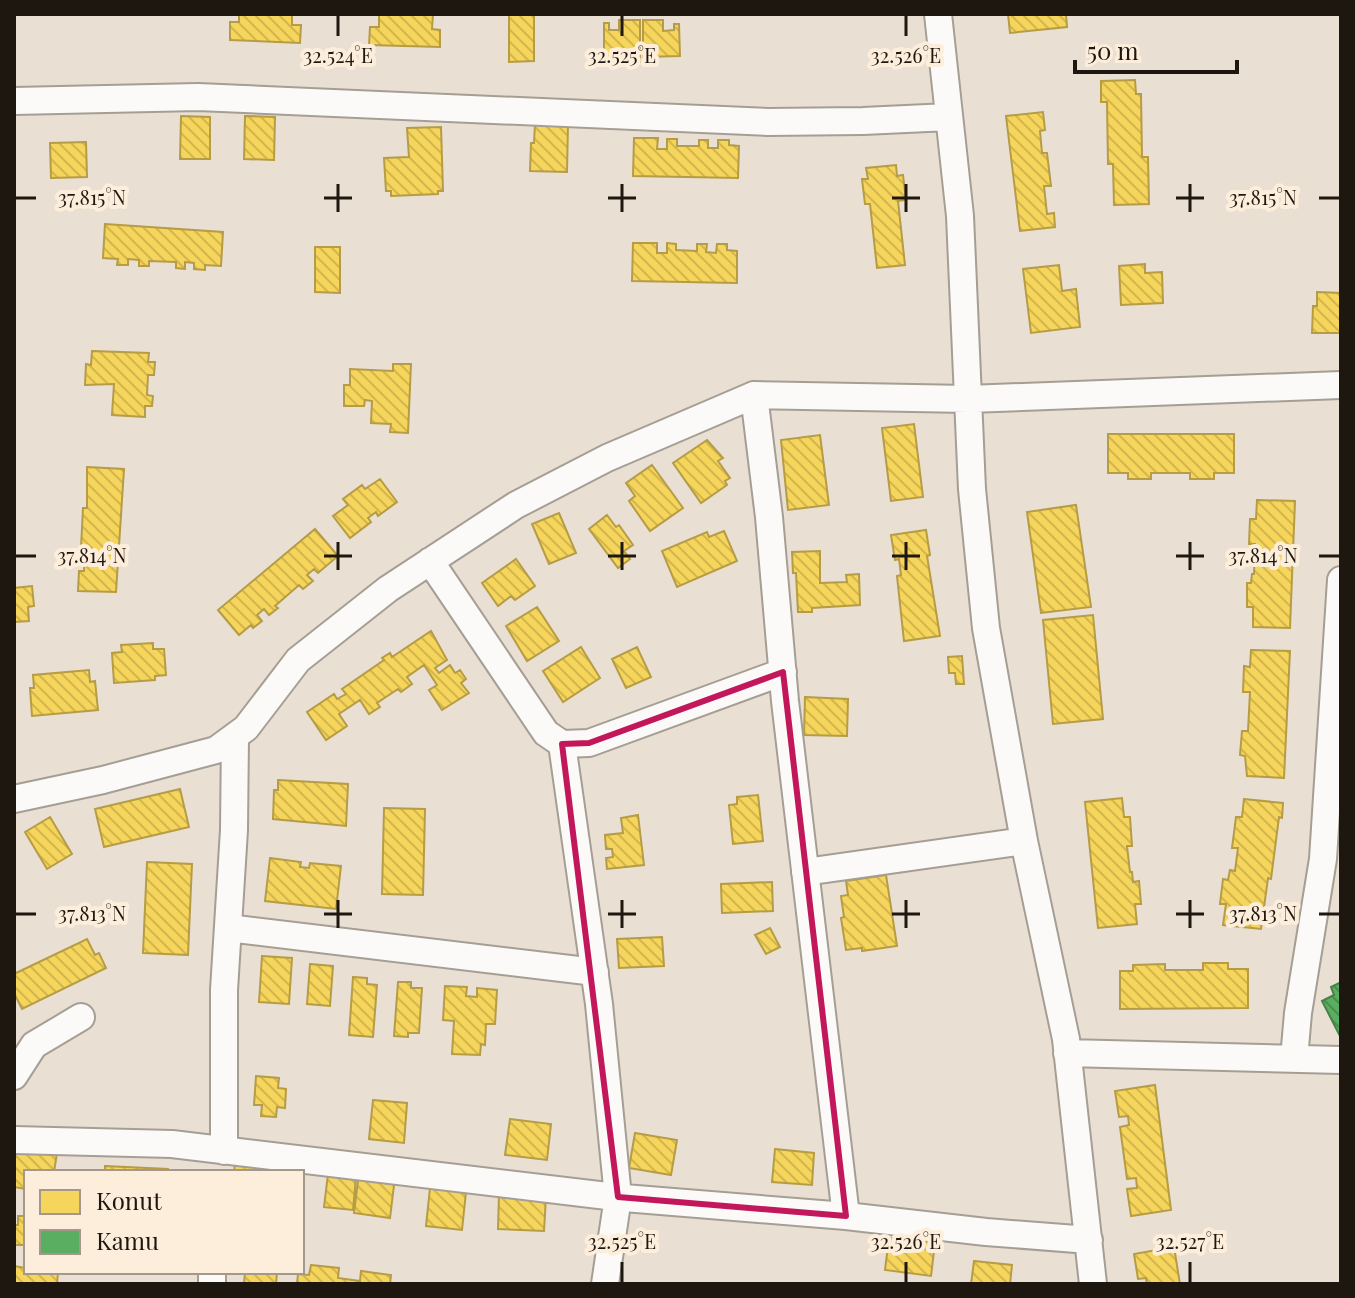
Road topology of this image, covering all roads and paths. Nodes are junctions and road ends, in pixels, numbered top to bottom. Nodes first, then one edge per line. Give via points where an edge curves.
1 (938, 14) edge
2 (14, 101) edge
3 (949, 117) junction
4 (1341, 385) edge
5 (754, 395) junction
6 (968, 399) junction
7 (430, 561) junction
8 (1341, 580) edge
9 (783, 672) junction
10 (235, 736) junction
11 (562, 744) junction
12 (14, 799) edge
13 (1333, 839) edge
14 (1024, 841) junction
15 (805, 872) junction
16 (228, 928) junction
17 (595, 972) junction
18 (81, 1017) dead end
19 (1067, 1053) junction
20 (1294, 1059) junction
21 (1341, 1060) edge
22 (14, 1076) edge
23 (14, 1140) edge
24 (216, 1157) edge
25 (618, 1197) junction
26 (846, 1216) junction
27 (1089, 1240) junction
28 (605, 1284) edge
29 (1093, 1284) edge

1 - 3 street
2 - 3 street via 198,97 768,122
3 - 6 street via 960,216
4 - 6 street
5 - 6 street
5 - 7 street via 516,505
5 - 9 street
6 - 14 street via 986,628
7 - 10 street via 298,660
7 - 11 street via 546,733
8 - 13 street
9 - 11 street via 589,743
9 - 15 street
10 - 12 street via 216,750
10 - 16 street
11 - 17 street
13 - 20 street via 1298,1013
14 - 15 street
14 - 19 street
15 - 26 street
16 - 17 street
16 - 24 street
17 - 25 street
18 - 22 street via 34,1045
19 - 20 street
19 - 27 street
20 - 21 street
23 - 24 street via 172,1144
24 - 25 street
25 - 26 street
25 - 28 street
26 - 27 street
27 - 29 street

